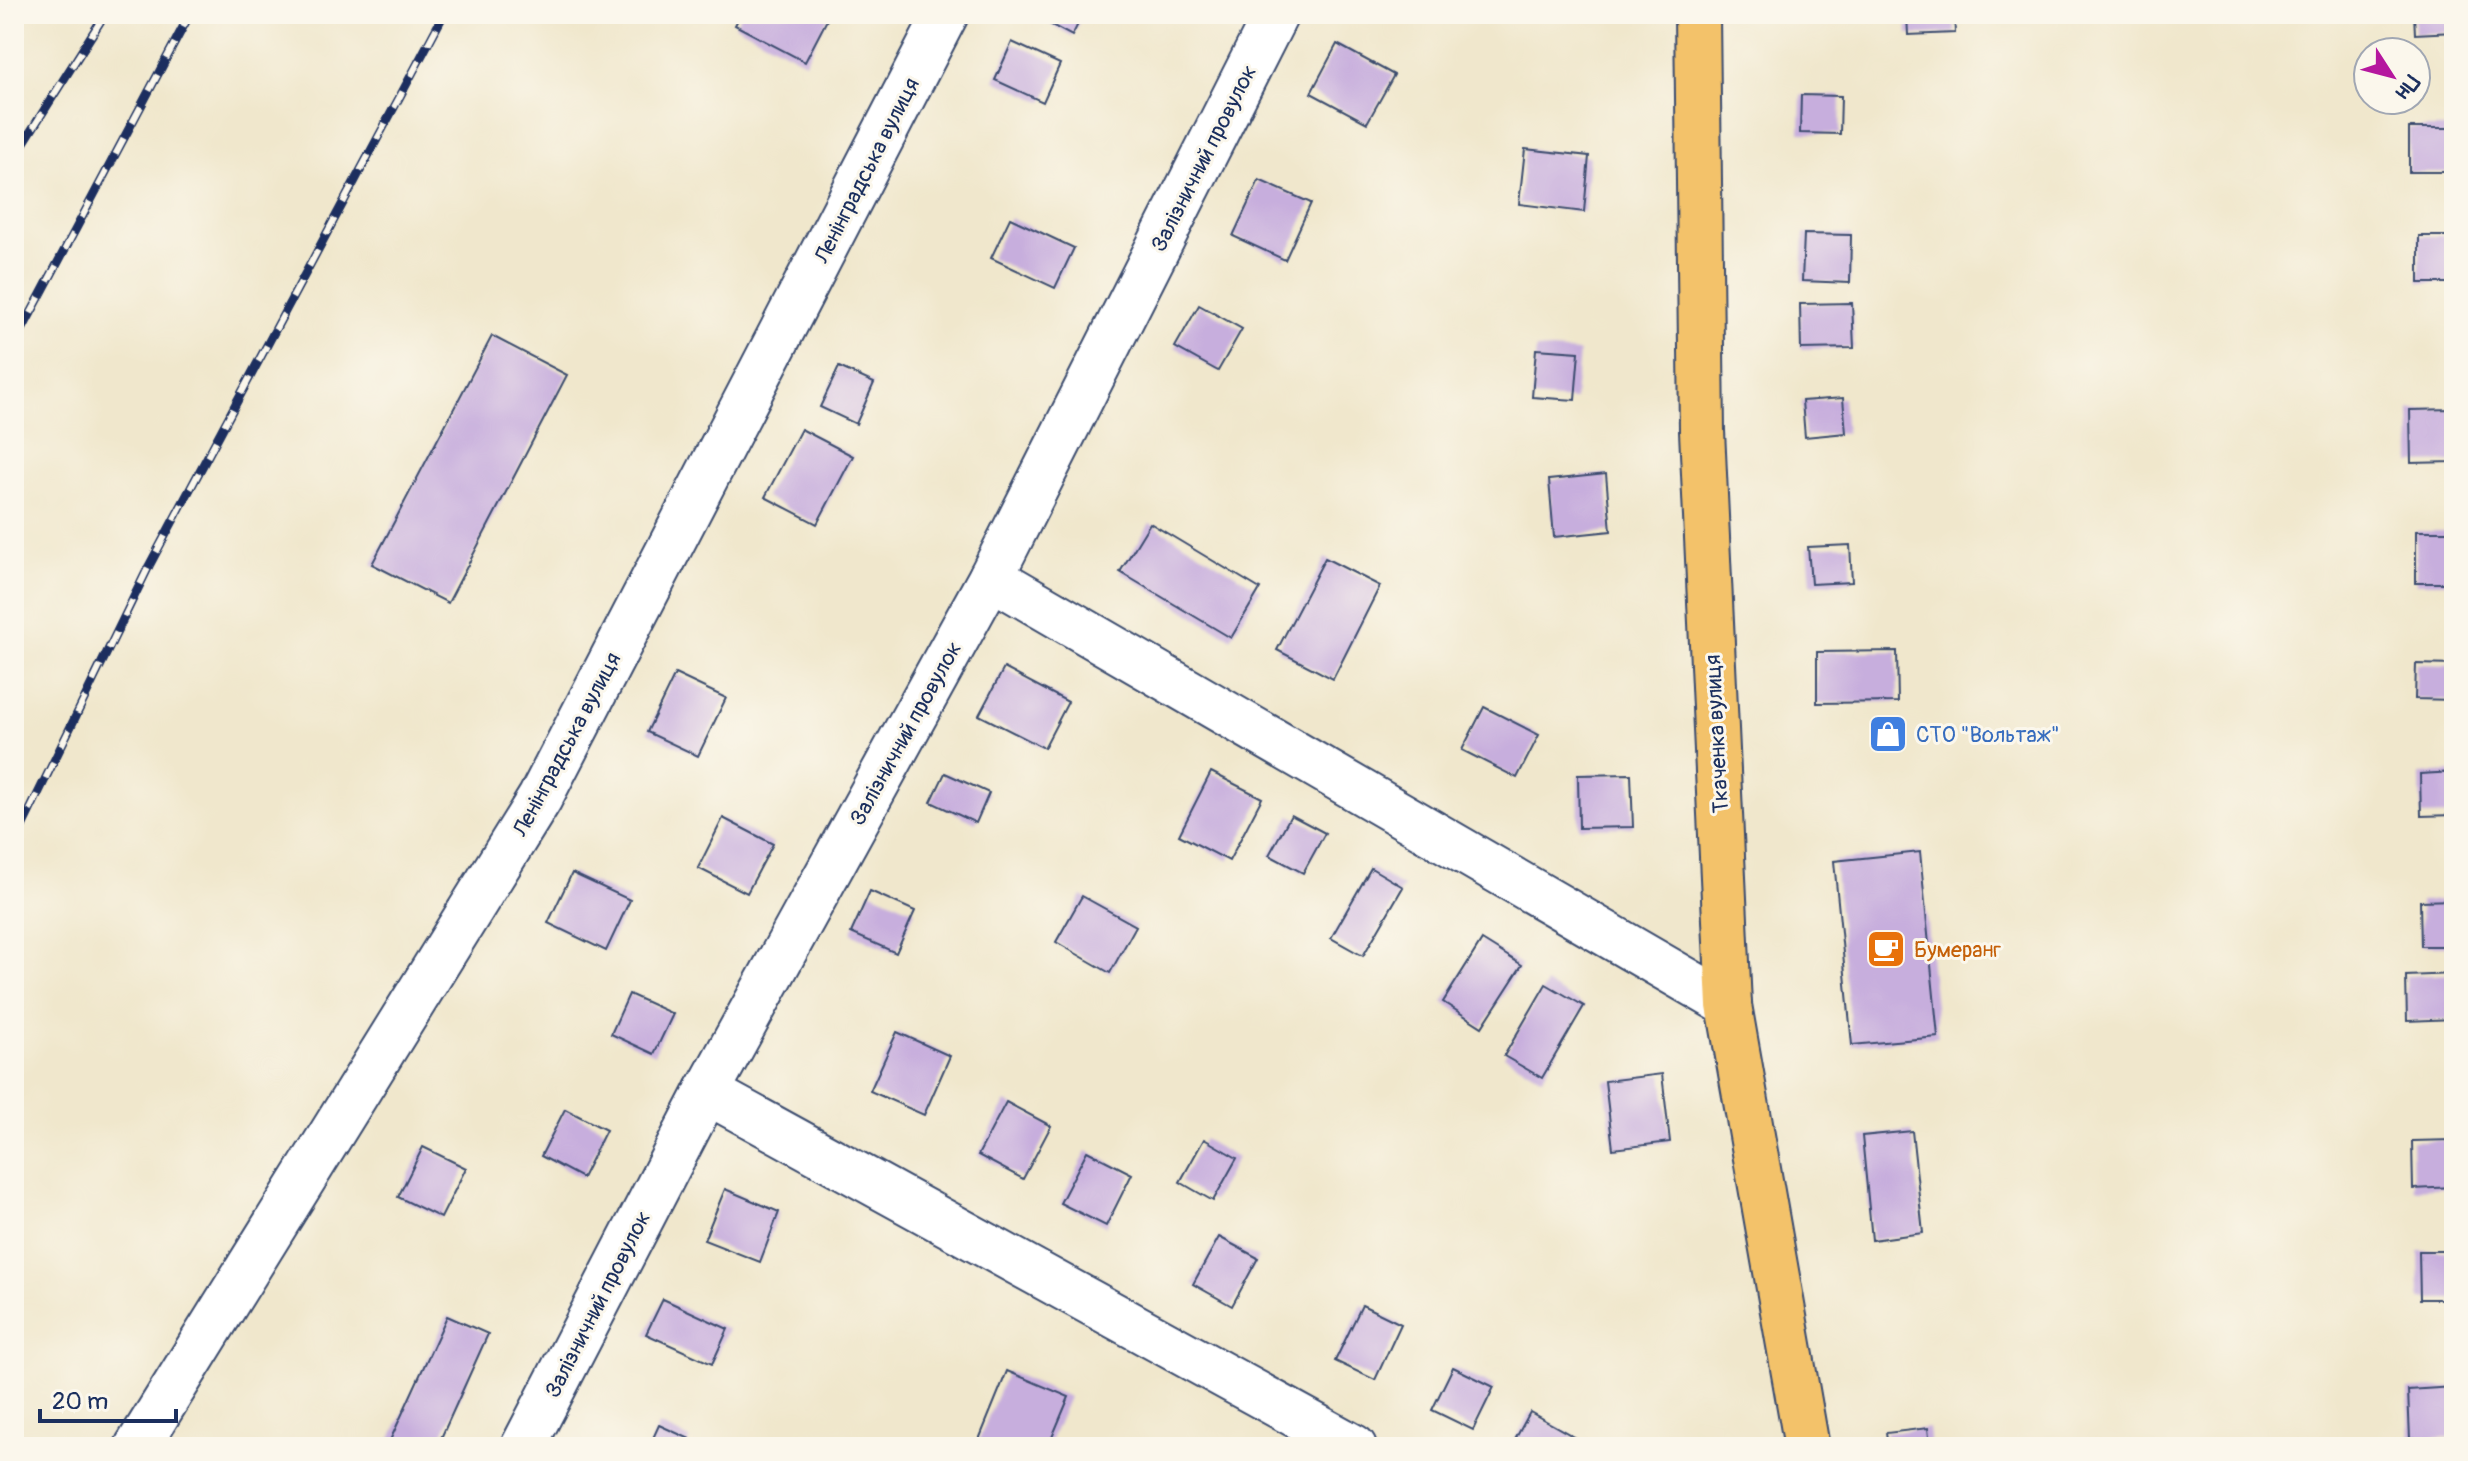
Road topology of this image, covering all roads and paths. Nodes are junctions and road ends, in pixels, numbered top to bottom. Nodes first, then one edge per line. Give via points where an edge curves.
1 (946, 14) edge
2 (1276, 14) edge
3 (1697, 14) edge
4 (991, 577) junction
5 (1729, 1005) junction
6 (707, 1092) junction
7 (1329, 1441) edge
8 (137, 1447) edge
9 (523, 1447) edge
10 (1807, 1447) edge

1 - 8 street, Ленінградська вулиця via 540,798
2 - 4 street, Залізничний провулок
3 - 5 main road, Ткаченка вулиця via 1702,431
4 - 5 street
4 - 6 street, Залізничний провулок
5 - 10 main road, Ткаченка вулиця
6 - 7 street
6 - 9 street, Залізничний провулок

